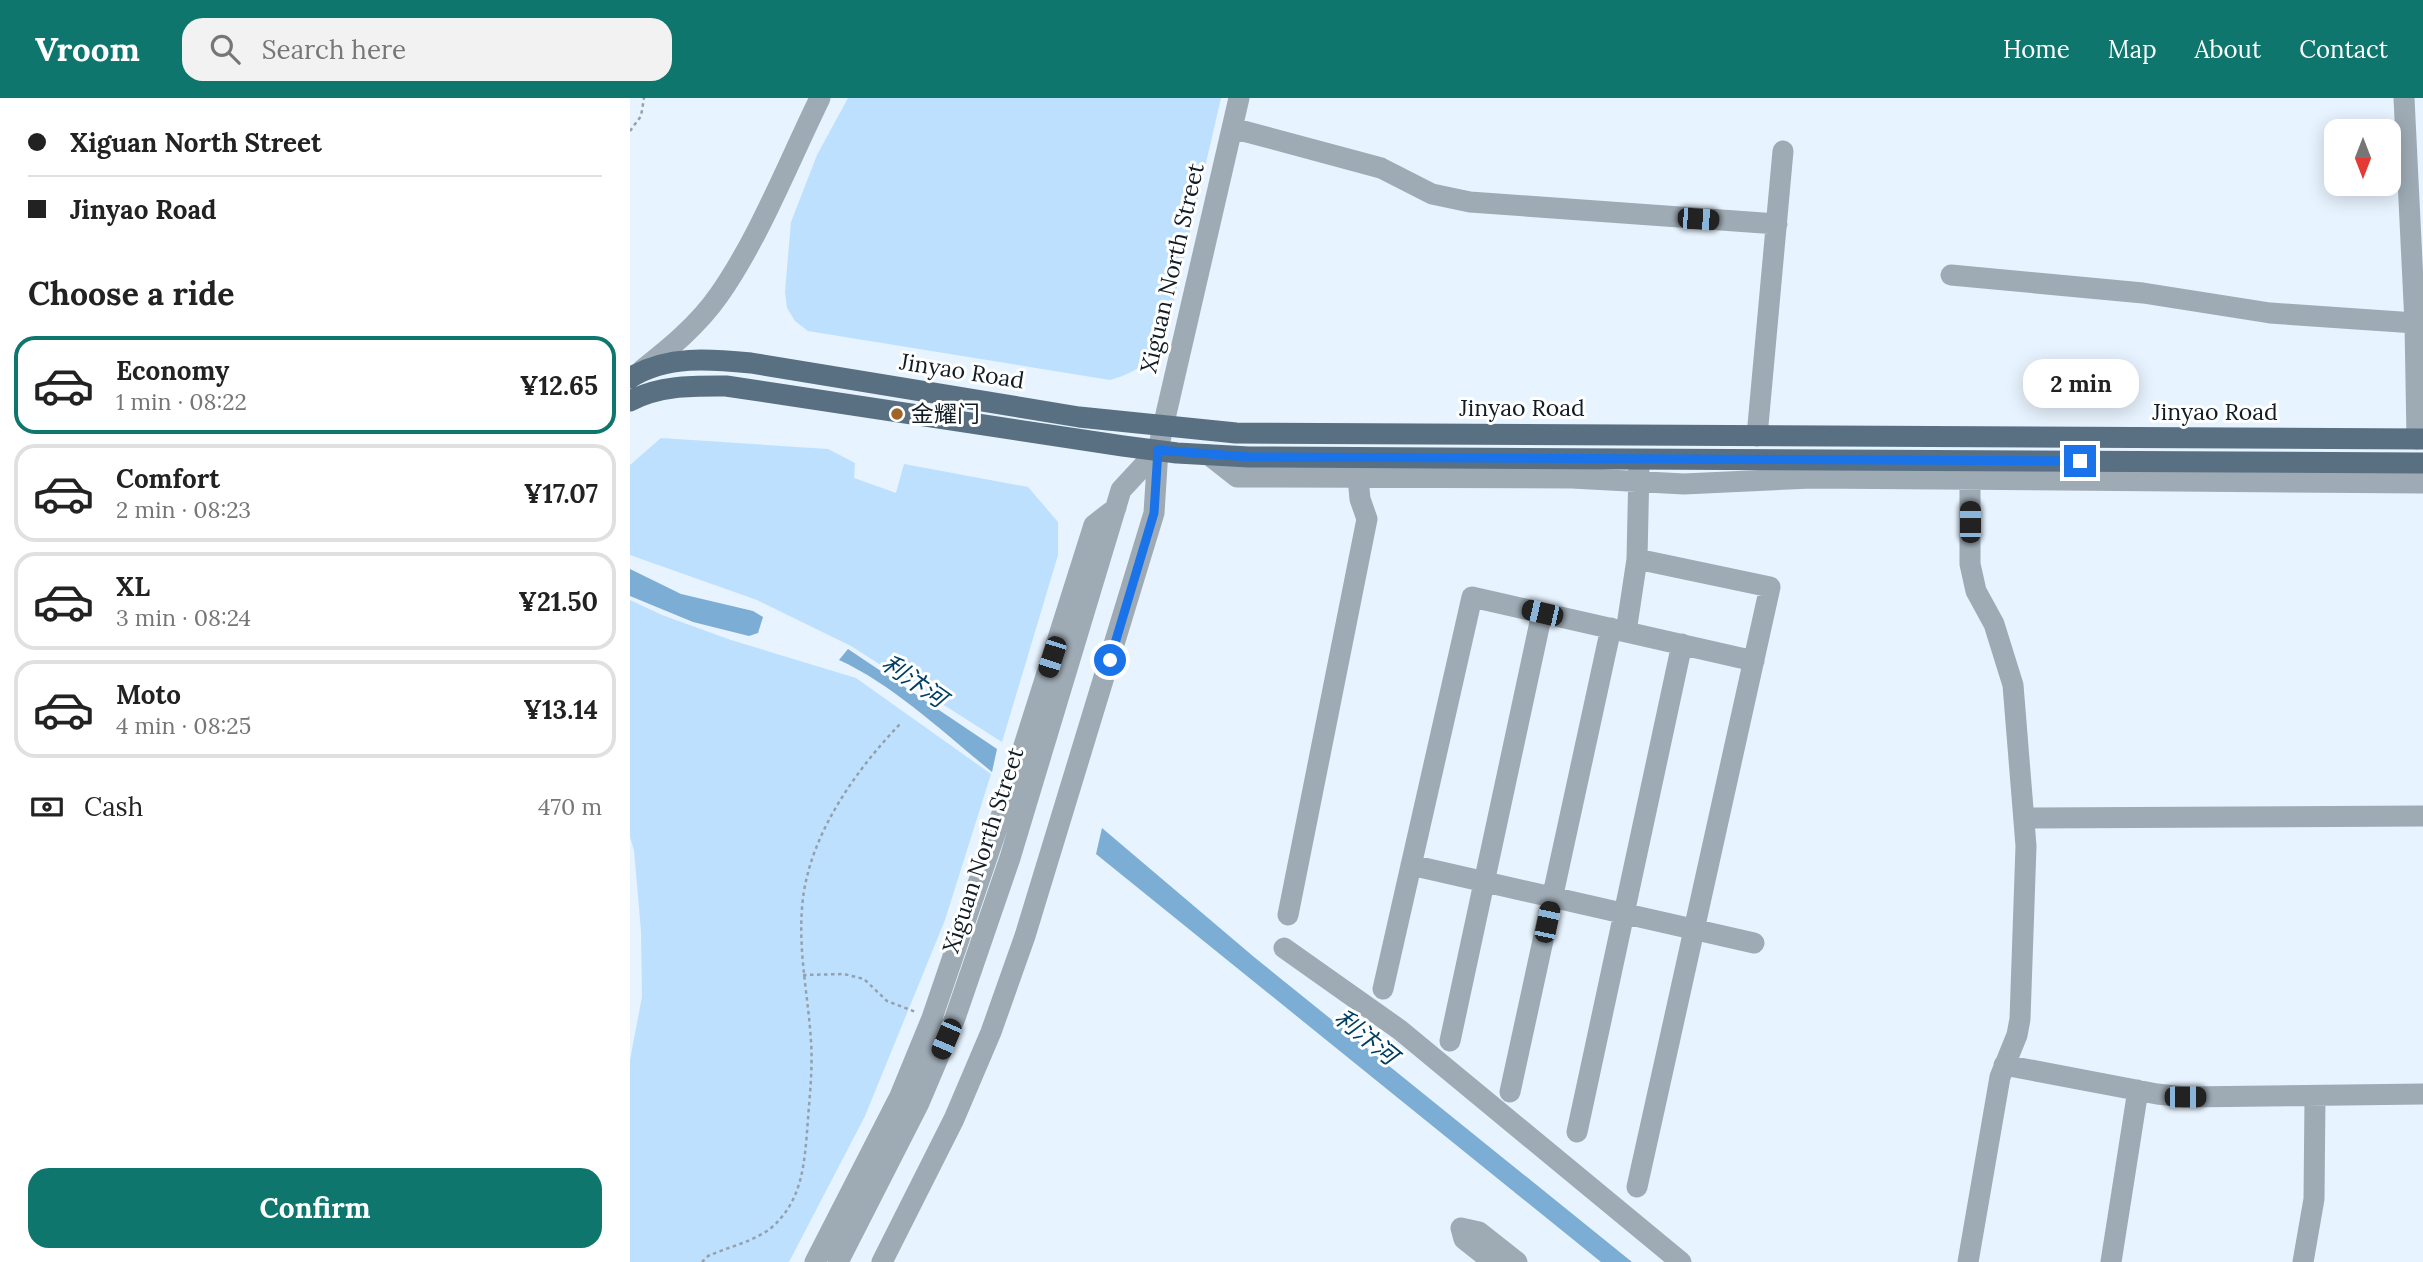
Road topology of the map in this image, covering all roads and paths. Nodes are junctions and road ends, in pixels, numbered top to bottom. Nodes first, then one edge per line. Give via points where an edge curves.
1 (644, 98) edge
2 (820, 98) edge
3 (1239, 98) edge
4 (2404, 98) edge
5 (1232, 128) junction
6 (630, 131) edge
7 (1783, 151) dead end
8 (1777, 224) junction
9 (1951, 275) dead end
10 (2415, 323) junction
11 (635, 375) edge
12 (630, 401) edge
13 (1163, 427) junction
14 (1757, 436) junction
15 (2420, 439) edge
16 (1158, 450) junction
17 (1209, 455) junction
18 (1639, 460) junction
19 (1970, 470) junction
20 (2423, 473) edge
21 (1358, 478) junction
22 (1639, 481) junction
23 (2423, 496) edge
24 (1116, 509) junction
25 (1637, 559) junction
26 (1542, 613) junction
27 (1618, 630) junction
28 (1682, 644) junction
29 (1754, 661) junction
30 (900, 724) dead end
31 (2423, 816) edge
32 (2024, 818) junction
33 (1411, 865) junction
34 (1484, 882) junction
35 (1552, 898) junction
36 (1624, 914) junction
37 (1287, 915) dead end
38 (1694, 930) junction
39 (1754, 943) dead end
40 (1284, 948) dead end
41 (803, 975) junction
42 (1383, 989) dead end
43 (932, 1018) junction
44 (1450, 1041) dead end
45 (2004, 1065) junction
46 (2138, 1090) junction
47 (1510, 1092) dead end
48 (2423, 1094) edge
49 (2315, 1097) junction
50 (1577, 1132) dead end
51 (1637, 1187) dead end
52 (702, 1262) edge
53 (815, 1262) edge
54 (838, 1262) edge
55 (881, 1262) edge
56 (1493, 1262) edge
57 (1517, 1262) edge
58 (1681, 1262) edge
59 (1968, 1262) edge
60 (2111, 1262) edge
61 (2303, 1262) edge

1 - 6 path via 641,116
2 - 11 street via 746,250 718,296 690,330
3 - 5 street, Xiguan North Street
4 - 10 street
5 - 8 street via 1381,168 1432,194 1470,202
5 - 13 street, Xiguan North Street
7 - 8 street
8 - 14 street
9 - 10 street via 2143,293 2270,313
10 - 15 street
11 - 13 main road, Jinyao Road via 662,363 751,363
12 - 16 main road via 655,391 726,386
13 - 14 main road, Jinyao Road via 1236,433
13 - 16 street, Xiguan North Street
14 - 15 main road, Jinyao Road
16 - 17 main road
16 - 24 street, Xiguan North Street via 1121,490
16 - 55 street, Xiguan North Street via 1154,513 1025,936 954,1119
17 - 18 main road
17 - 21 street via 1237,477
18 - 19 main road
18 - 22 street
19 - 20 main road
19 - 22 street via 1684,484
19 - 32 street via 1970,564 2013,685
20 - 23 street
21 - 22 street
21 - 37 street via 1367,519
22 - 25 street
24 - 43 street via 1094,525
24 - 54 street, Xiguan North Street via 960,1006 919,1104
25 - 27 street
25 - 29 street via 1770,587
26 - 27 street
26 - 33 street via 1472,597
26 - 34 street
27 - 28 street
27 - 35 street
28 - 29 street
28 - 36 street
29 - 38 street
30 - 41 path via 873,752 843,796 816,849 803,898
31 - 32 street
32 - 45 street via 2020,1019
33 - 34 street
33 - 42 street
34 - 35 street
34 - 44 street
35 - 36 street
35 - 47 street
36 - 38 street
36 - 50 street
38 - 39 street
38 - 51 street
40 - 58 street via 1399,1030
41 - 43 path via 844,974 864,979 887,1001
41 - 52 path via 811,1044 804,1173 787,1211 769,1229
43 - 53 street via 900,1096
45 - 46 street
45 - 59 street
46 - 49 street via 2185,1097
46 - 60 street
48 - 49 street
49 - 61 street via 2314,1199
56 - 57 street via 1464,1239 1461,1228 1479,1232

